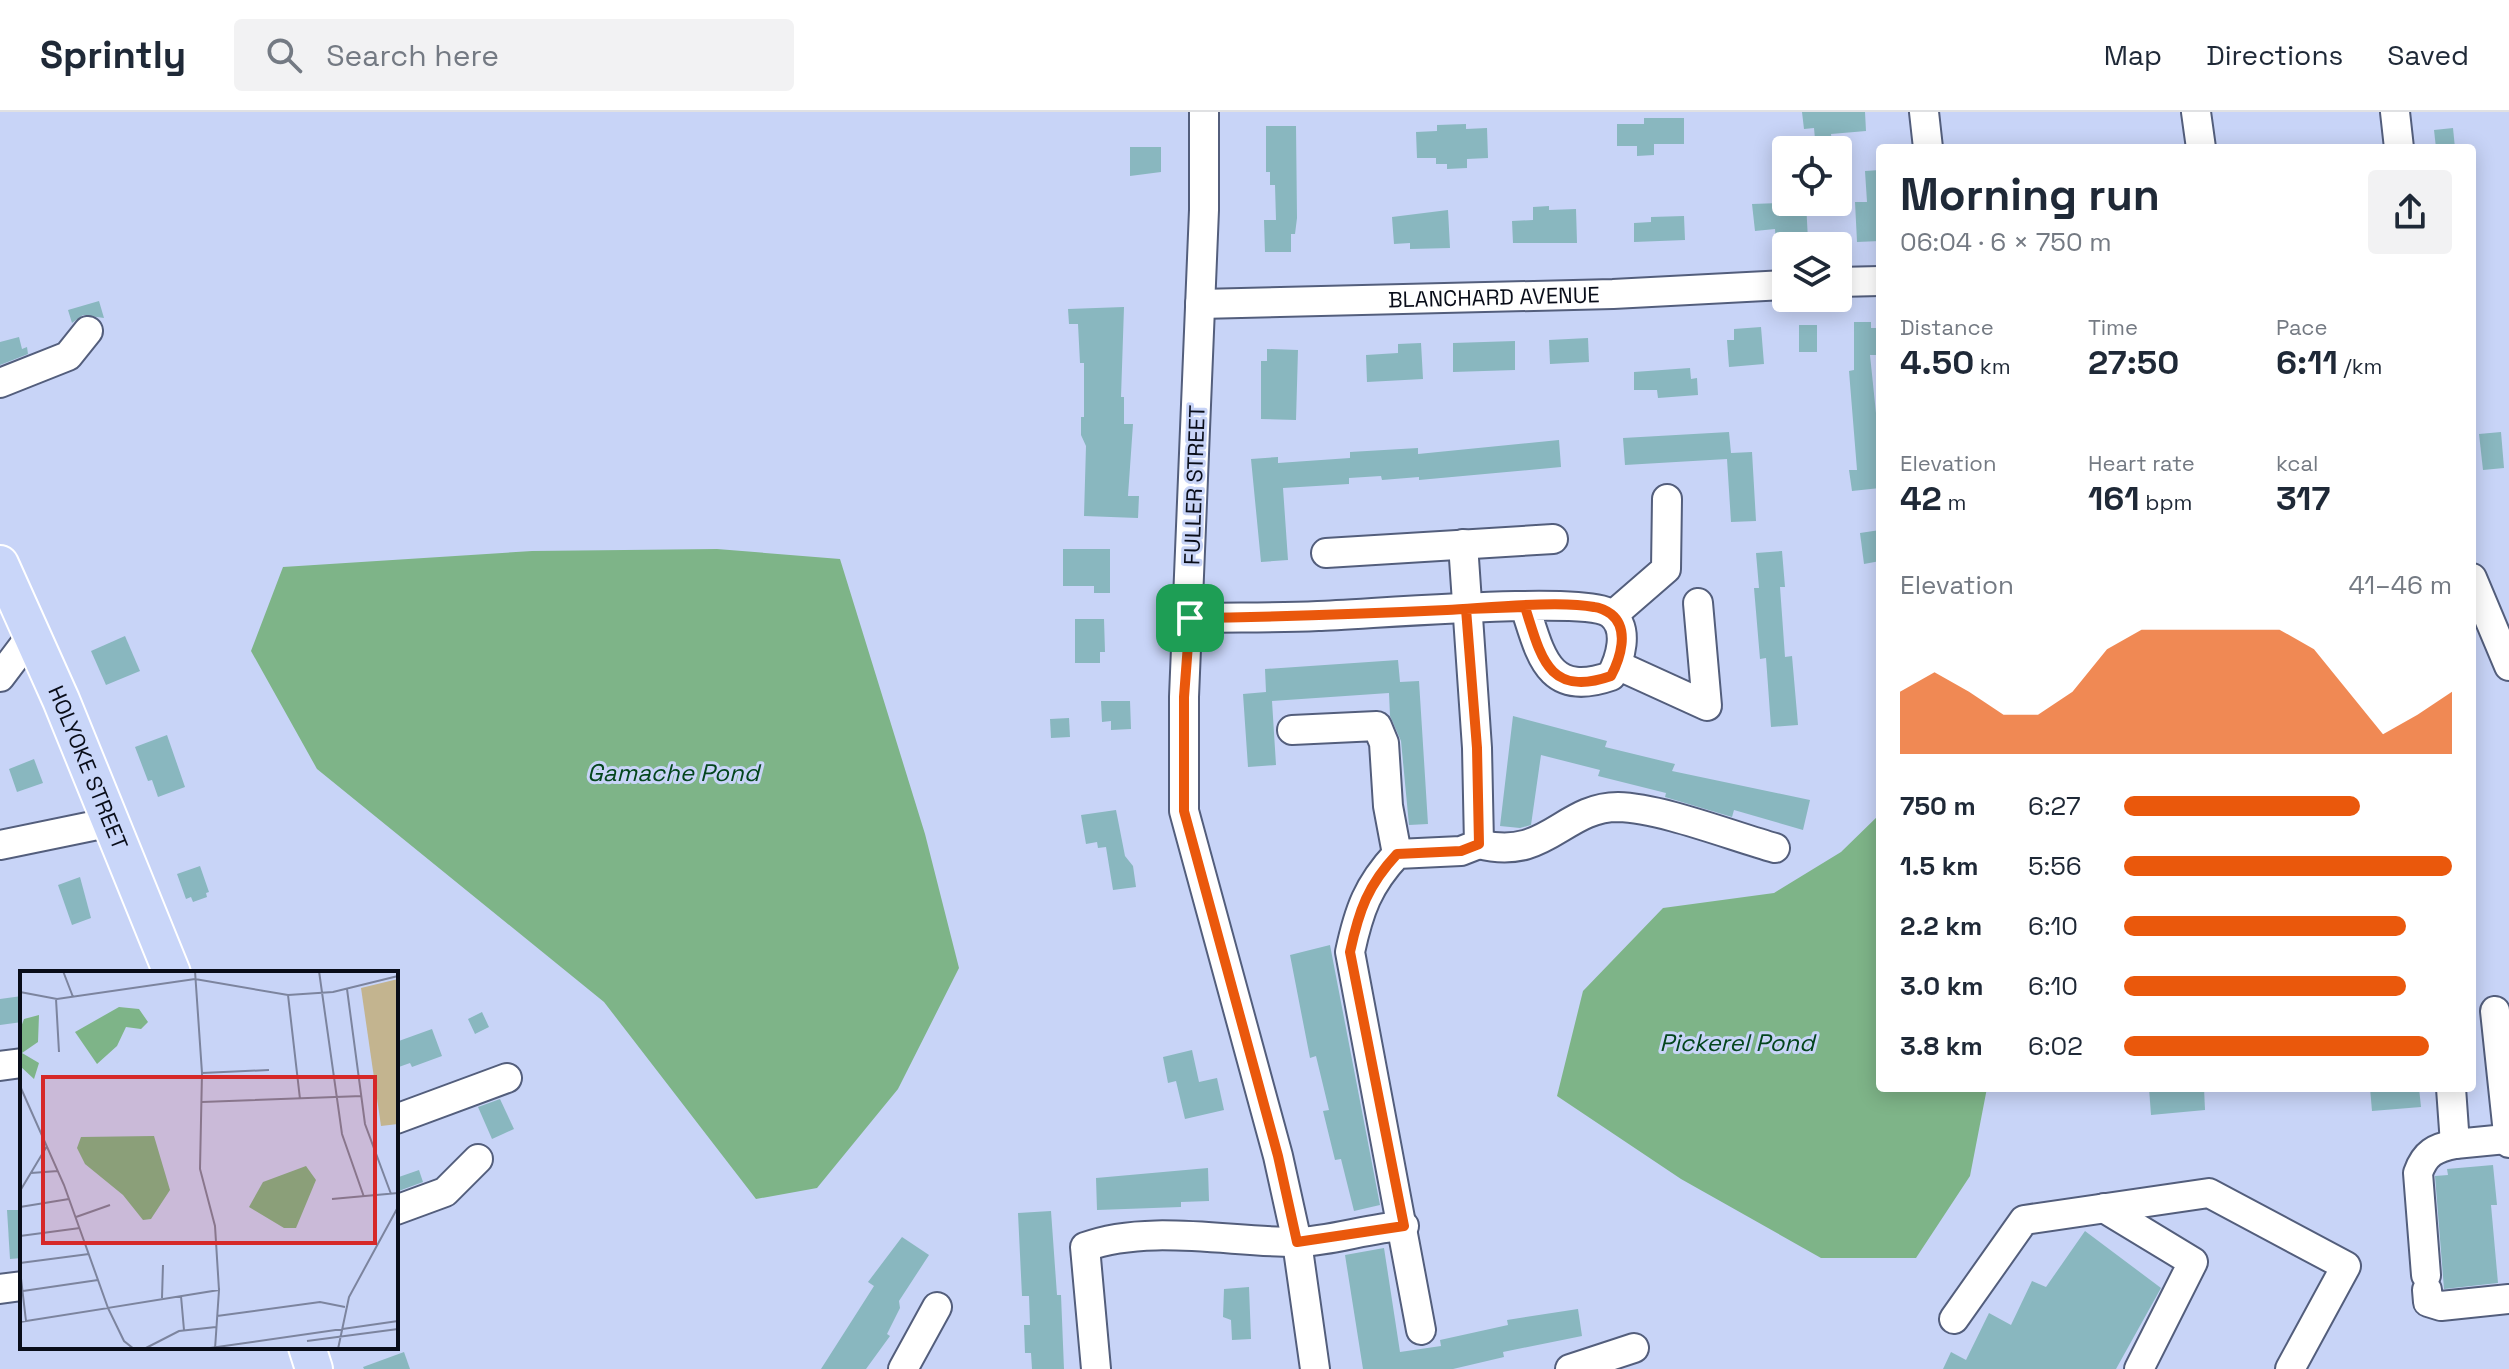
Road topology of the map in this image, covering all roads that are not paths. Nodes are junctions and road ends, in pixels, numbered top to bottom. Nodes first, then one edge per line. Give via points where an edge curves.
1 (1204, 112) edge
2 (1924, 112) edge
3 (2196, 112) edge
4 (2395, 112) edge
5 (1928, 144) edge
6 (2200, 144) edge
7 (2399, 144) edge
8 (1876, 281) edge
9 (1852, 282) edge
10 (1772, 286) edge
11 (1200, 304) junction
12 (88, 331) dead end
13 (0, 383) edge
14 (1667, 499) dead end
15 (1553, 539) dead end
16 (1463, 544) junction
17 (1326, 553) dead end
18 (0, 564) edge
19 (2476, 588) edge
20 (1698, 603) dead end
21 (1525, 607) junction
22 (1466, 609) junction
23 (1613, 615) junction
24 (1190, 618) junction
25 (31, 636) junction
26 (1617, 665) junction
27 (2509, 666) edge
28 (0, 677) edge
29 (1292, 730) dead end
30 (112, 822) junction
31 (1479, 844) junction
32 (0, 845) edge
33 (1775, 848) dead end
34 (1397, 854) junction
35 (171, 971) edge
36 (2492, 1011) edge
37 (20, 1063) edge
38 (0, 1066) edge
39 (507, 1078) dead end
40 (2451, 1092) edge
41 (398, 1118) edge
42 (2507, 1141) edge
43 (2455, 1144) junction
44 (478, 1159) dead end
45 (2104, 1208) junction
46 (398, 1209) edge
47 (1404, 1226) junction
48 (1297, 1242) junction
49 (20, 1286) edge
50 (0, 1289) edge
51 (2509, 1299) edge
52 (937, 1307) dead end
53 (1954, 1319) dead end
54 (1421, 1330) dead end
55 (1634, 1348) dead end
56 (308, 1349) edge
57 (314, 1369) edge
58 (903, 1369) edge
59 (1096, 1369) edge
60 (1315, 1369) edge
61 (1570, 1369) edge
62 (2139, 1369) edge
63 (2290, 1369) edge

1 - 11 street, FULLER STREET
2 - 5 street
3 - 6 street
4 - 7 street
8 - 9 street
10 - 11 street, BLANCHARD AVENUE
11 - 24 street, FULLER STREET
12 - 13 street via 68,356
14 - 23 street via 1666,569
15 - 16 street
16 - 17 street
16 - 22 street
18 - 25 main road, HOLYOKE STREET
19 - 27 street
20 - 26 street via 1707,706
21 - 22 street
21 - 23 street via 1596,607
21 - 26 street via 1539,651 1557,677 1586,685 1611,676
22 - 24 street
22 - 31 street
23 - 26 street via 1621,631
24 - 48 street, FULLER STREET via 1184,811
25 - 28 street
25 - 30 main road, HOLYOKE STREET
29 - 34 street via 1377,726 1384,743
30 - 32 street
30 - 35 main road, HOLYOKE STREET
31 - 33 street via 1502,850 1528,845 1584,814 1618,807
31 - 34 street via 1461,851
34 - 47 street via 1374,879 1350,952
36 - 42 street
37 - 38 street
39 - 41 street
40 - 43 street
42 - 43 street
43 - 51 street via 2436,1148 2423,1159 2418,1173 2427,1289 2441,1306
44 - 46 street via 445,1192
45 - 53 street via 2024,1220
45 - 62 street via 2193,1262
45 - 63 street via 2209,1193 2346,1266
47 - 48 street
47 - 54 street
48 - 59 street via 1181,1236 1103,1240 1085,1247
48 - 60 street, FULLER STREET
49 - 50 street
52 - 58 street
55 - 61 street
56 - 57 main road

